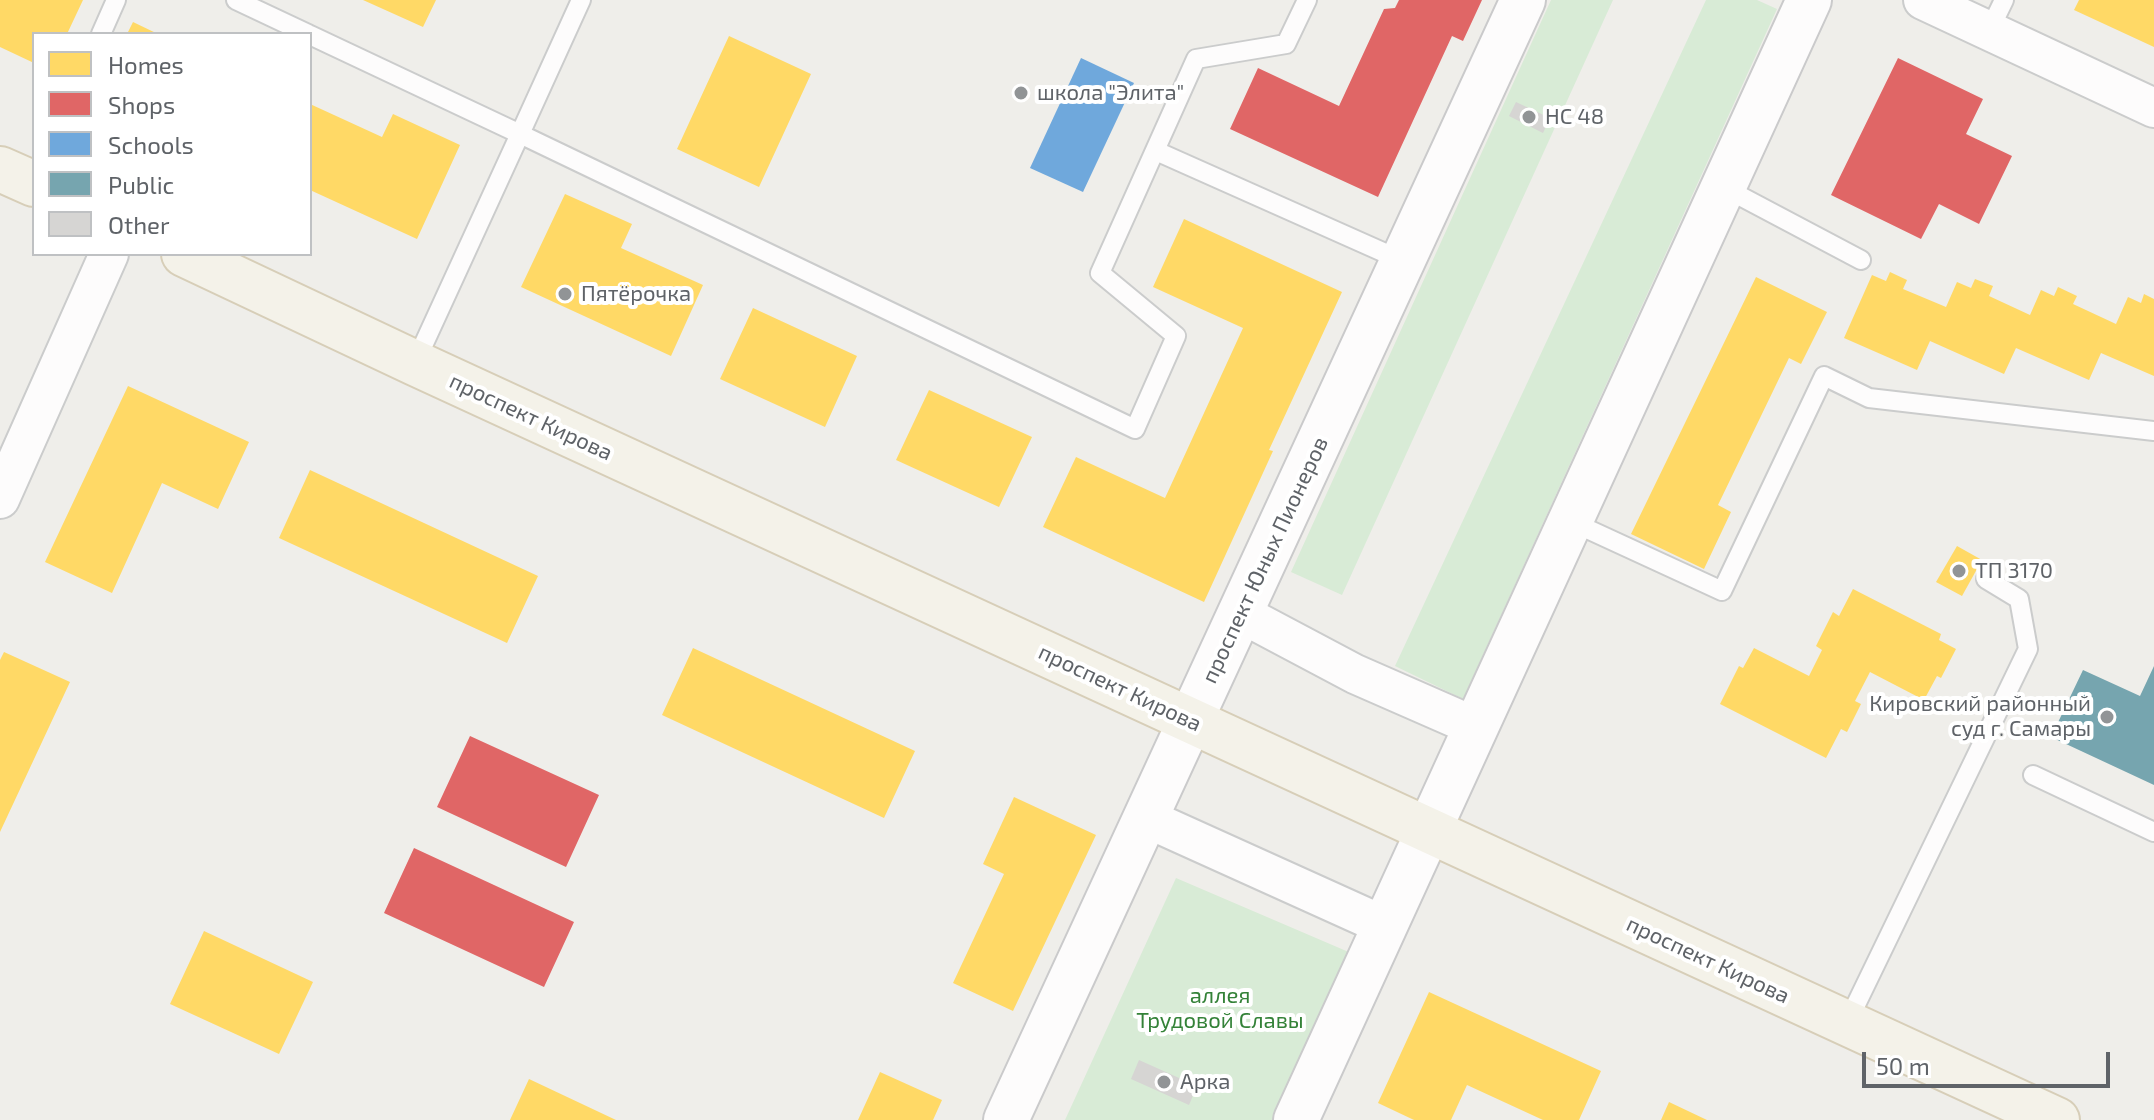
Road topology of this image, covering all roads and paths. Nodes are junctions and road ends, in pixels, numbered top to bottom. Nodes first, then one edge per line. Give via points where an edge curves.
1 (116, 0) edge
2 (236, 0) edge
3 (581, 0) edge
4 (1307, 0) edge
5 (1523, 0) edge
6 (1809, 0) edge
7 (1923, 0) edge
8 (1996, 16) edge
9 (102, 32) edge
10 (305, 32) edge
11 (312, 35) edge
12 (2154, 108) edge
13 (520, 134) junction
14 (1156, 151) junction
15 (0, 169) edge
16 (32, 183) edge
17 (1723, 187) junction
18 (108, 256) edge
19 (188, 256) edge
20 (1861, 260) dead end
21 (1403, 261) junction
22 (415, 363) junction
23 (2154, 431) edge
24 (0, 499) edge
25 (1570, 521) junction
26 (1986, 579) dead end
27 (1240, 613) junction
28 (1191, 721) junction
29 (1476, 727) junction
30 (2033, 775) dead end
31 (1146, 818) junction
32 (1429, 830) junction
33 (2154, 832) edge
34 (1385, 926) junction
35 (1847, 1023) junction
36 (1006, 1120) edge
37 (1296, 1120) edge
38 (2057, 1120) edge

1 - 9 lane
2 - 10 lane
3 - 13 lane
4 - 14 lane via 1286,44 1196,59
5 - 21 street, проспект Юных Пионеров
6 - 17 street
7 - 8 street
8 - 12 street
11 - 13 lane
13 - 14 lane via 1135,429 1176,336 1100,273
13 - 22 lane
14 - 21 lane
15 - 16 main road
17 - 20 lane
17 - 25 street
18 - 24 street
19 - 22 main road, проспект Кирова
21 - 27 street, проспект Юных Пионеров
22 - 28 main road, проспект Кирова
23 - 25 lane via 1869,398 1824,376 1722,591
25 - 29 street
26 - 35 lane via 2019,599 2028,649
27 - 28 street, проспект Юных Пионеров
27 - 29 street via 1355,674
28 - 31 street, проспект Юных Пионеров
28 - 32 main road, проспект Кирова
29 - 32 street
30 - 33 lane
31 - 34 street
31 - 36 street, проспект Юных Пионеров
32 - 34 street
32 - 35 main road, проспект Кирова
34 - 37 street
35 - 38 main road, проспект Кирова

